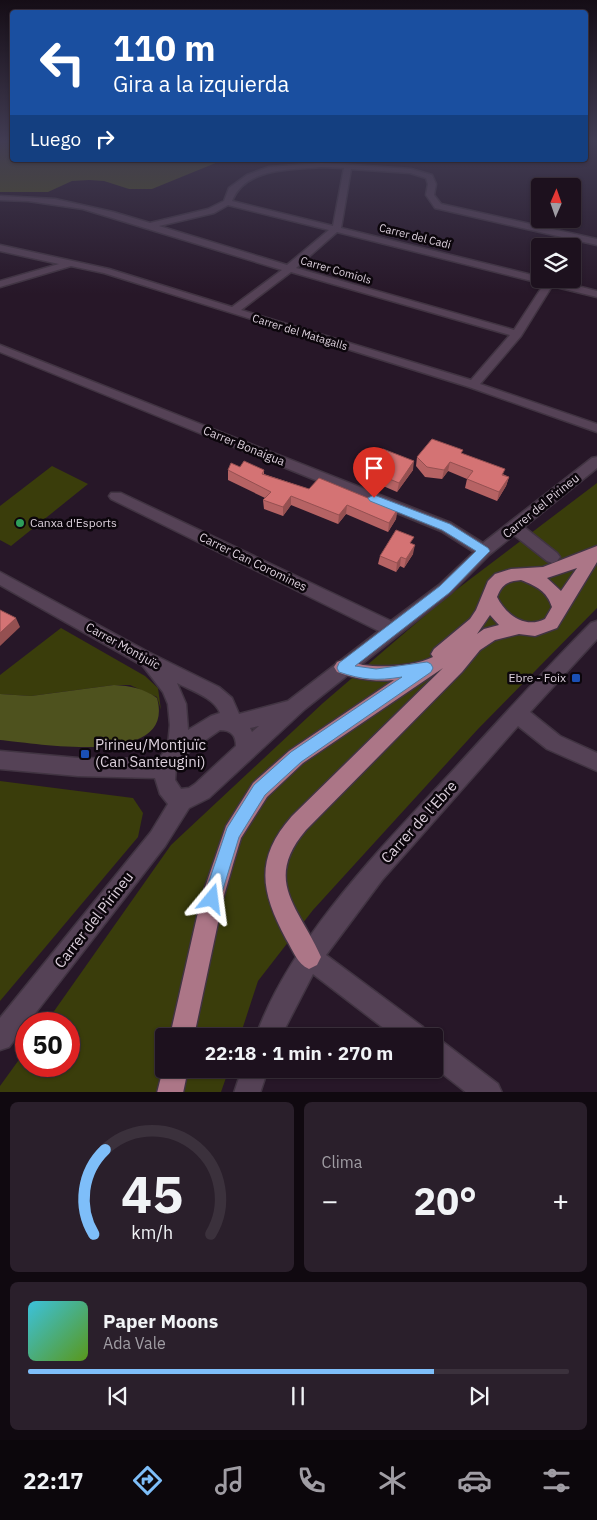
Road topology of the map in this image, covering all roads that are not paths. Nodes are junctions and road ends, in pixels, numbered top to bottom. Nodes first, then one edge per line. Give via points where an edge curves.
1 (231, 192) edge
2 (343, 192) edge
3 (431, 192) edge
4 (0, 198) edge
5 (227, 202) junction
6 (149, 226) junction
7 (337, 228) junction
8 (597, 242) edge
9 (0, 248) edge
10 (68, 264) junction
11 (289, 269) junction
12 (531, 277) edge
13 (0, 284) edge
14 (546, 288) edge
15 (574, 288) edge
16 (597, 294) edge
17 (233, 311) junction
18 (517, 334) junction
19 (0, 348) edge
20 (473, 385) junction
21 (597, 428) edge
22 (597, 461) edge
23 (116, 496) dead end
24 (513, 527) junction
25 (484, 551) junction
26 (596, 553) edge
27 (552, 557) dead end
28 (520, 575) junction
29 (0, 578) edge
30 (490, 599) junction
31 (560, 608) junction
32 (518, 627) junction
33 (391, 630) junction
34 (594, 636) edge
35 (475, 644) junction
36 (144, 658) junction
37 (343, 668) junction
38 (427, 668) junction
39 (299, 703) junction
40 (518, 713) junction
41 (234, 724) junction
42 (245, 750) junction
43 (177, 751) junction
44 (0, 760) edge
45 (597, 762) edge
46 (165, 769) junction
47 (183, 799) junction
48 (309, 957) junction
49 (184, 1028) edge
50 (272, 1028) edge
51 (403, 1028) edge
52 (0, 1038) edge
53 (443, 1058) edge
54 (173, 1078) edge
55 (252, 1078) edge
56 (170, 1092) edge
57 (247, 1092) edge
58 (490, 1092) edge

1 - 5 street
2 - 7 street
3 - 8 street via 438,206
4 - 6 street via 47,200
5 - 6 street via 211,211
5 - 7 street, Carrer del Cadí
6 - 11 street, Carrer Comiols
7 - 11 street
7 - 12 street, Carrer del Cadí
9 - 10 street, Carrer del Matagalls
10 - 13 street
10 - 17 street, Carrer del Matagalls via 106,271
11 - 17 street
11 - 18 street, Carrer Comiols
14 - 18 street
15 - 16 street, Carrer del Cadí
17 - 20 street, Carrer del Matagalls
18 - 20 street
19 - 25 street, Carrer Bonaigua via 446,527
20 - 21 street, Carrer del Matagalls
22 - 24 street, Carrer del Pirineu
23 - 33 street, Carrer Can Coromines
24 - 25 street, Carrer del Pirineu
24 - 27 street
25 - 33 street, Carrer del Pirineu via 444,589
26 - 28 main road via 544,572
26 - 31 main road
28 - 30 main road via 500,579 491,590
28 - 31 main road via 546,584 554,591
29 - 36 street, Carrer Montjuïc
30 - 32 main road via 498,614
30 - 38 main road via 474,626
31 - 32 main road via 555,621 548,626
32 - 35 main road via 490,634
33 - 37 street, Carrer del Pirineu
34 - 40 street, Carrer de l'Ebre
35 - 38 main road
35 - 48 main road via 282,844 276,861 275,888
36 - 41 street, Carrer Montjuïc via 221,699
36 - 43 street via 170,684 176,700 180,723
37 - 38 main road via 376,675
37 - 39 street, Carrer del Pirineu
38 - 49 main road via 296,757 250,803 233,833 212,899
39 - 41 street, Carrer del Pirineu via 278,713
39 - 42 street, Carrer del Pirineu
40 - 45 street via 550,742
40 - 48 street, Carrer de l'Ebre via 359,890
41 - 42 street via 244,733
41 - 43 street, Carrer del Pirineu via 218,722
42 - 47 street, Carrer del Pirineu via 196,796
43 - 46 street, Carrer del Pirineu
44 - 46 street via 78,767
46 - 47 street via 165,785 169,792
47 - 52 street, Carrer del Pirineu via 158,839
48 - 50 street, Carrer de l'Ebre
48 - 51 street
53 - 58 street
54 - 56 main road
55 - 57 street

